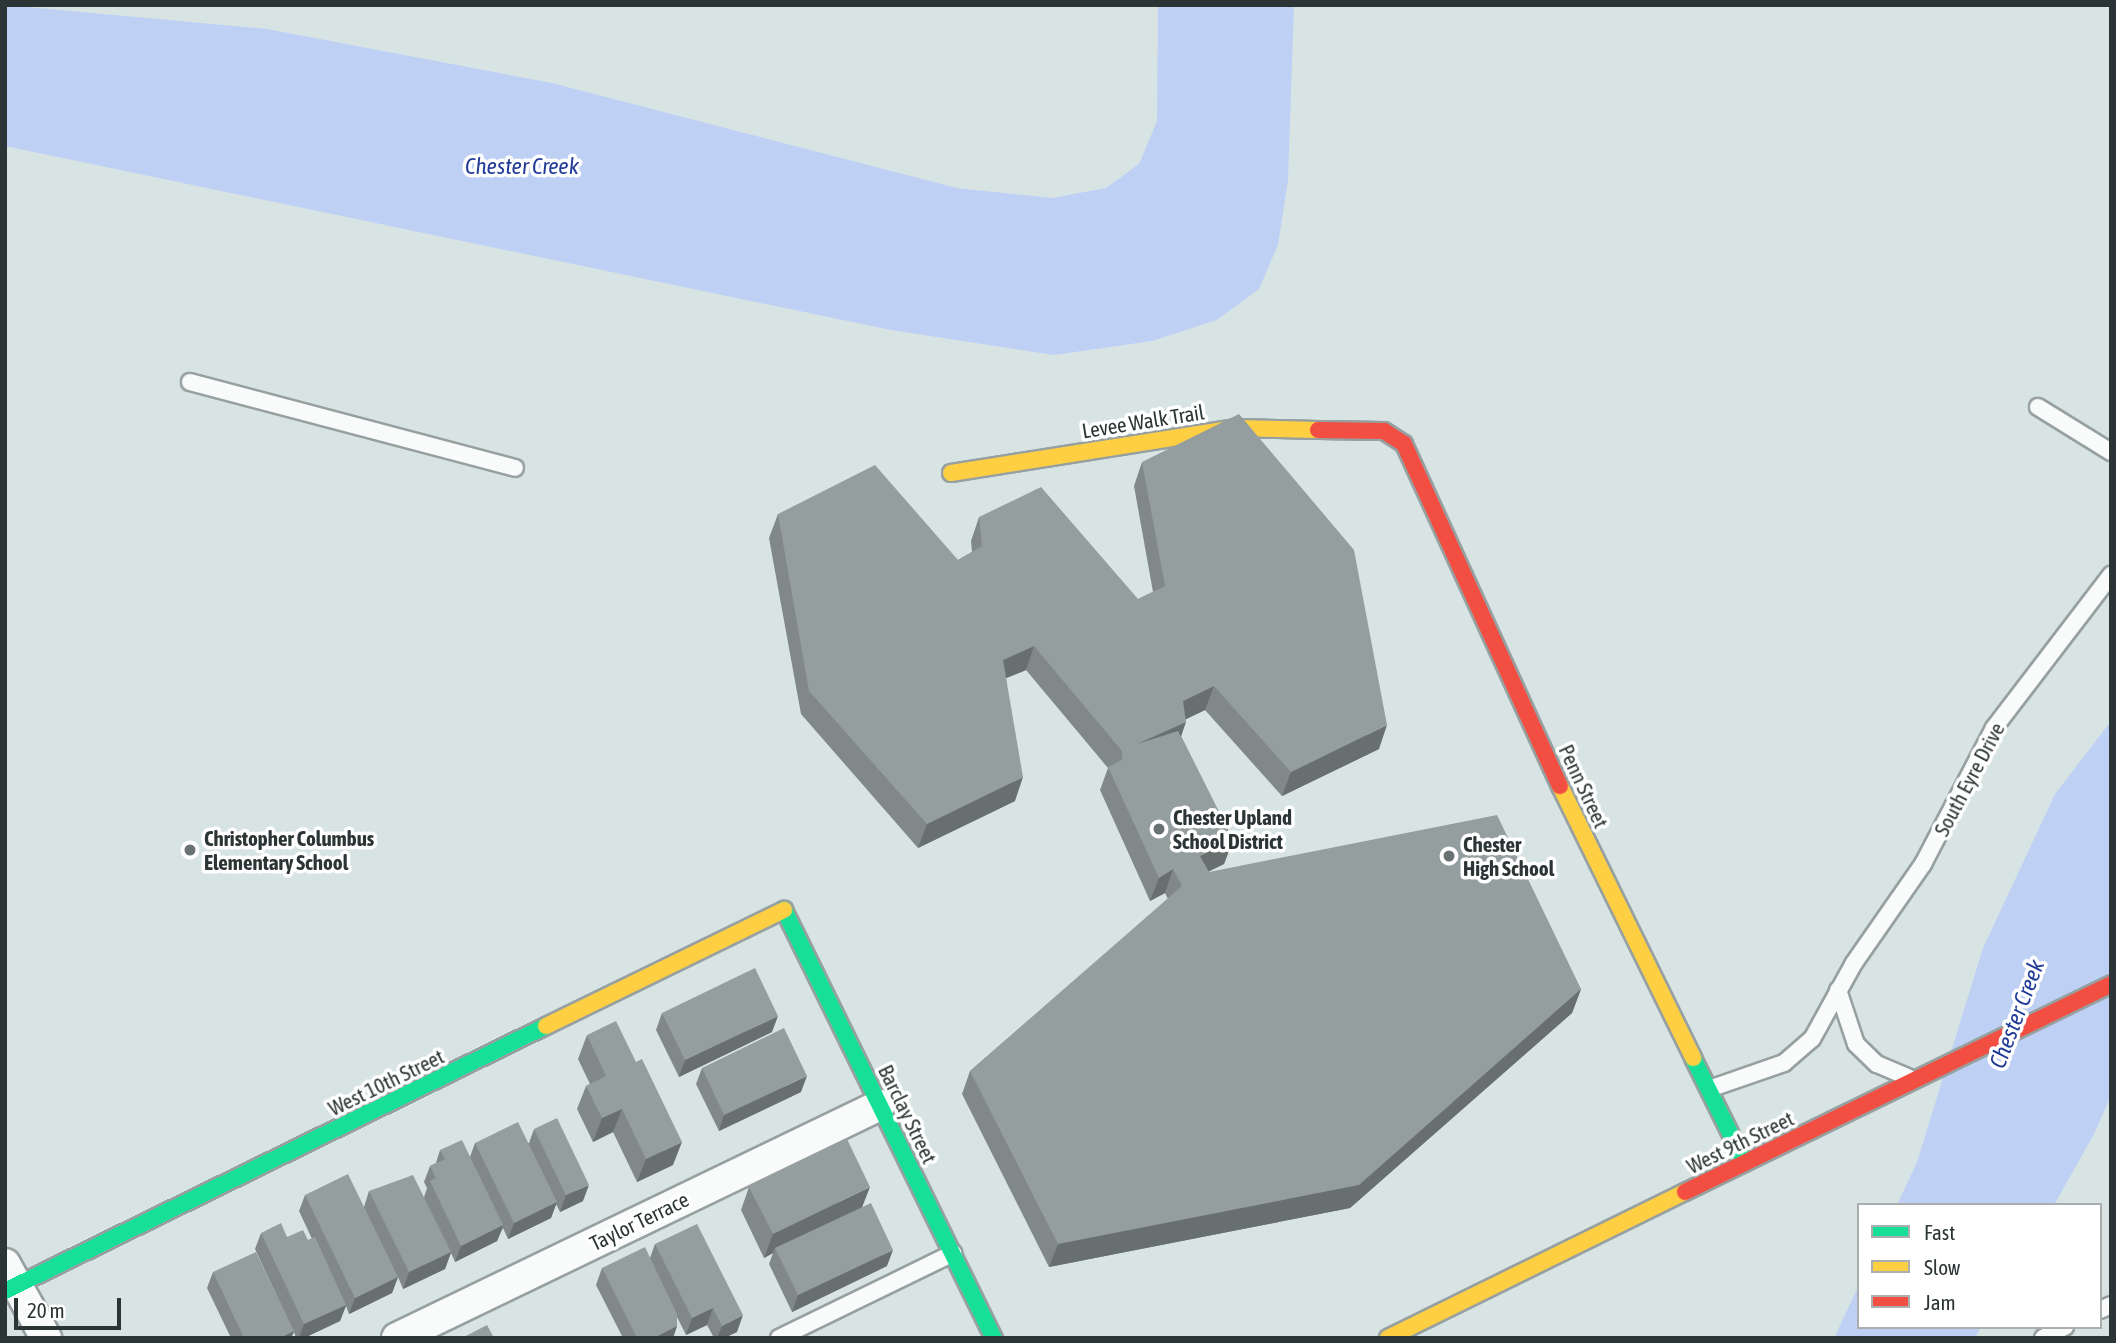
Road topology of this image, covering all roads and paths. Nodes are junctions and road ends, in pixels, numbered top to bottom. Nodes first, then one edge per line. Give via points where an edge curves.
1 (190, 382) dead end
2 (2038, 407) dead end
3 (1384, 431) joint
4 (2111, 452) edge
5 (515, 468) dead end
6 (951, 472) dead end
7 (2111, 575) edge
8 (784, 910) joint
9 (2111, 984) edge
10 (1838, 990) junction
11 (1917, 1079) junction
12 (1708, 1089) junction
13 (880, 1105) junction
14 (1745, 1163) junction
15 (953, 1253) junction
16 (10, 1280) edge
17 (2060, 1329) edge
18 (46, 1338) edge
19 (397, 1338) edge
20 (779, 1338) edge
21 (994, 1338) edge
22 (1388, 1338) edge
23 (2043, 1338) edge

1 - 5 lane
2 - 4 lane
3 - 6 street, Levee Walk Trail via 1236,428
3 - 12 street, Penn Street via 1404,444 1564,795
7 - 10 lane, South Eyre Drive via 1994,728 1923,864
8 - 13 street, Barclay Street
8 - 16 street, West 10th Street
9 - 11 street, West 9th Street
10 - 11 lane via 1856,1044 1887,1070
10 - 12 lane, South Eyre Drive via 1799,1052
11 - 14 street, West 9th Street
12 - 14 street, Penn Street
13 - 15 street, Barclay Street
13 - 19 street, Taylor Terrace
14 - 22 street, West 9th Street
15 - 20 lane
15 - 21 street, Barclay Street
16 - 18 street
17 - 23 lane

